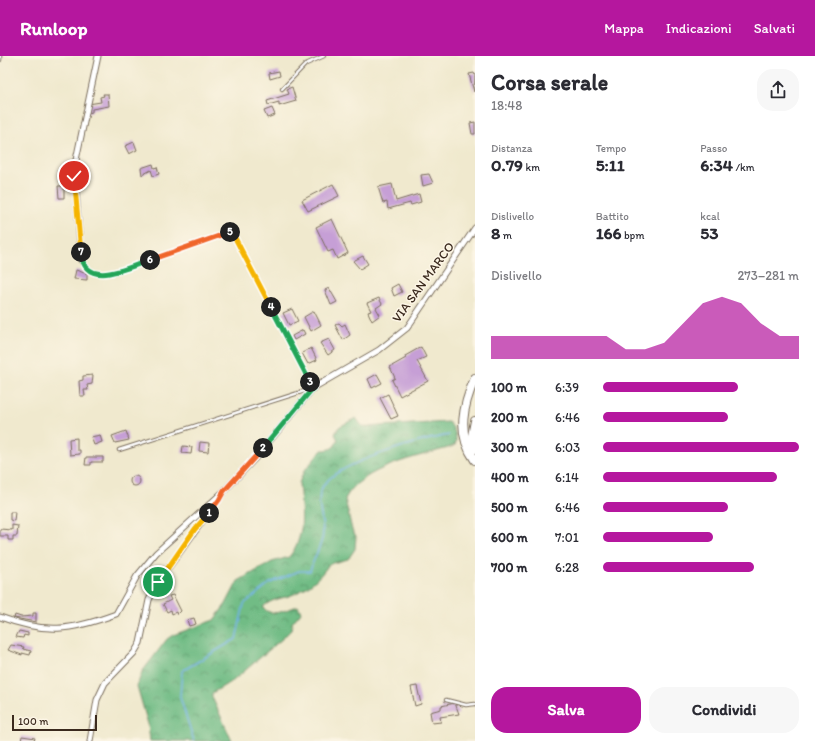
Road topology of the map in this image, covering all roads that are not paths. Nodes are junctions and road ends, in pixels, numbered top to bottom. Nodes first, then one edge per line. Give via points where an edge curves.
1 (0, 56) edge
2 (98, 56) edge
3 (324, 56) edge
4 (0, 60) edge
5 (282, 89) dead end
6 (475, 228) edge
7 (81, 260) road end
8 (475, 378) edge
9 (313, 388) junction
10 (475, 421) edge
11 (475, 449) edge
12 (119, 450) dead end
13 (475, 460) edge
14 (224, 491) junction
15 (0, 617) edge
16 (446, 700) dead end
17 (475, 704) edge
18 (90, 741) edge

1 - 4 lane
2 - 7 street via 74,176
3 - 5 lane via 306,64
6 - 9 street, VIA SAN MARCO via 407,328 379,350
8 - 13 highway via 464,410 463,430 466,444
9 - 12 lane
9 - 14 street, VIA SAN MARCO via 258,455
10 - 11 highway via 472,436
14 - 15 street, VIA SAN MARCO via 156,553 137,576 116,614 88,624 62,628 33,628
14 - 18 street via 158,582 149,600 140,643 134,653 105,683 98,700
16 - 17 lane via 466,705

